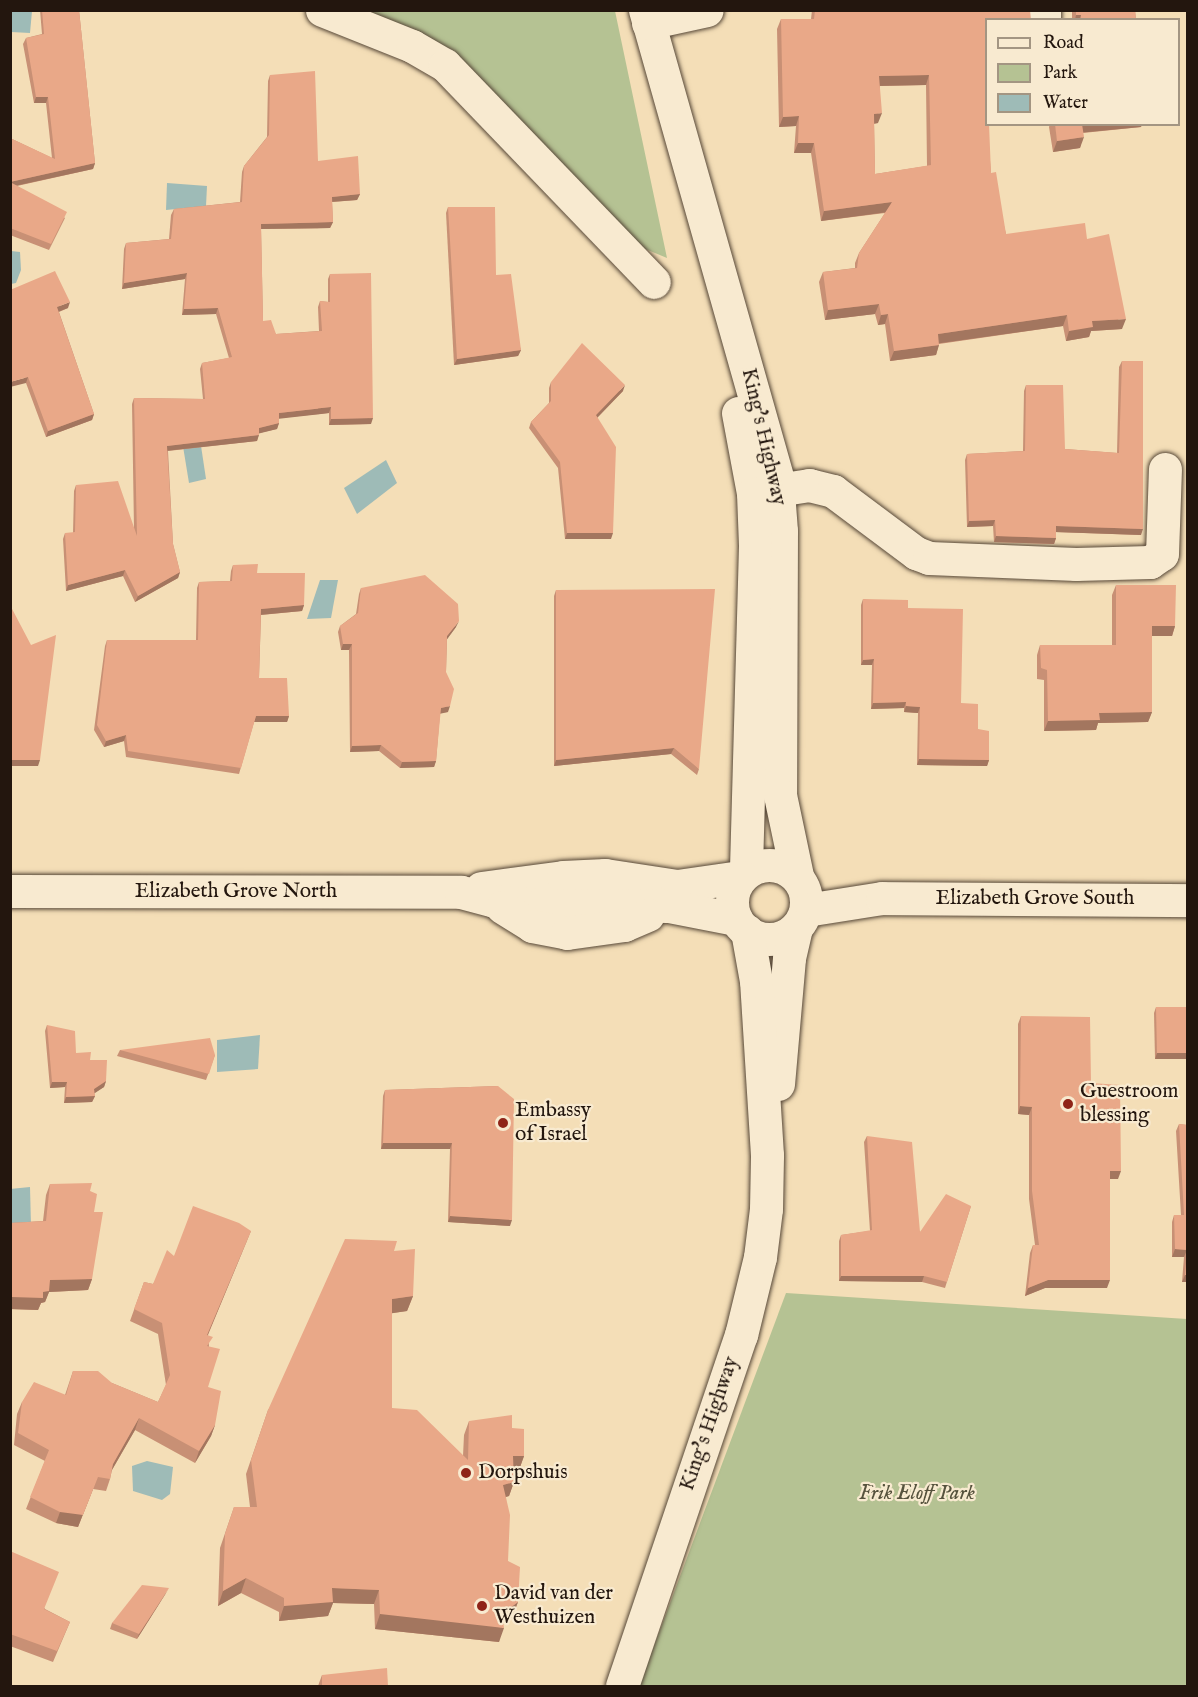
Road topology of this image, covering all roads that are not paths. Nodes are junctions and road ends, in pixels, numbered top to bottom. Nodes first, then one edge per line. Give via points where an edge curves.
1 (322, 10) edge
2 (707, 10) edge
3 (640, 15) edge
4 (654, 282) dead end
5 (1165, 469) dead end
6 (766, 492) junction
7 (743, 874) junction
8 (10, 891) edge
9 (461, 892) junction
10 (800, 899) junction
11 (1188, 900) edge
12 (741, 925) junction
13 (767, 1155) junction
14 (622, 1686) edge

1 - 4 street via 412,46 445,64
2 - 3 street
3 - 6 street, King's Highway via 752,380
5 - 6 street via 1162,554 1150,562 1076,564 929,558 916,553 833,491 809,485
6 - 7 street, King's Highway
6 - 10 street, King's Highway via 780,795
7 - 9 street, Elizabeth Grove North via 677,886 605,875 563,877
7 - 10 street via 760,865 778,865
7 - 12 street via 732,899
8 - 9 street, Elizabeth Grove North
9 - 12 street, Elizabeth Grove North via 494,901 669,906
10 - 11 street, Elizabeth Grove South
10 - 12 street via 788,935 768,939
10 - 13 street, King's Highway via 789,958 777,1101
12 - 13 street, King's Highway via 756,981
13 - 14 street, King's Highway via 761,1247 741,1335

